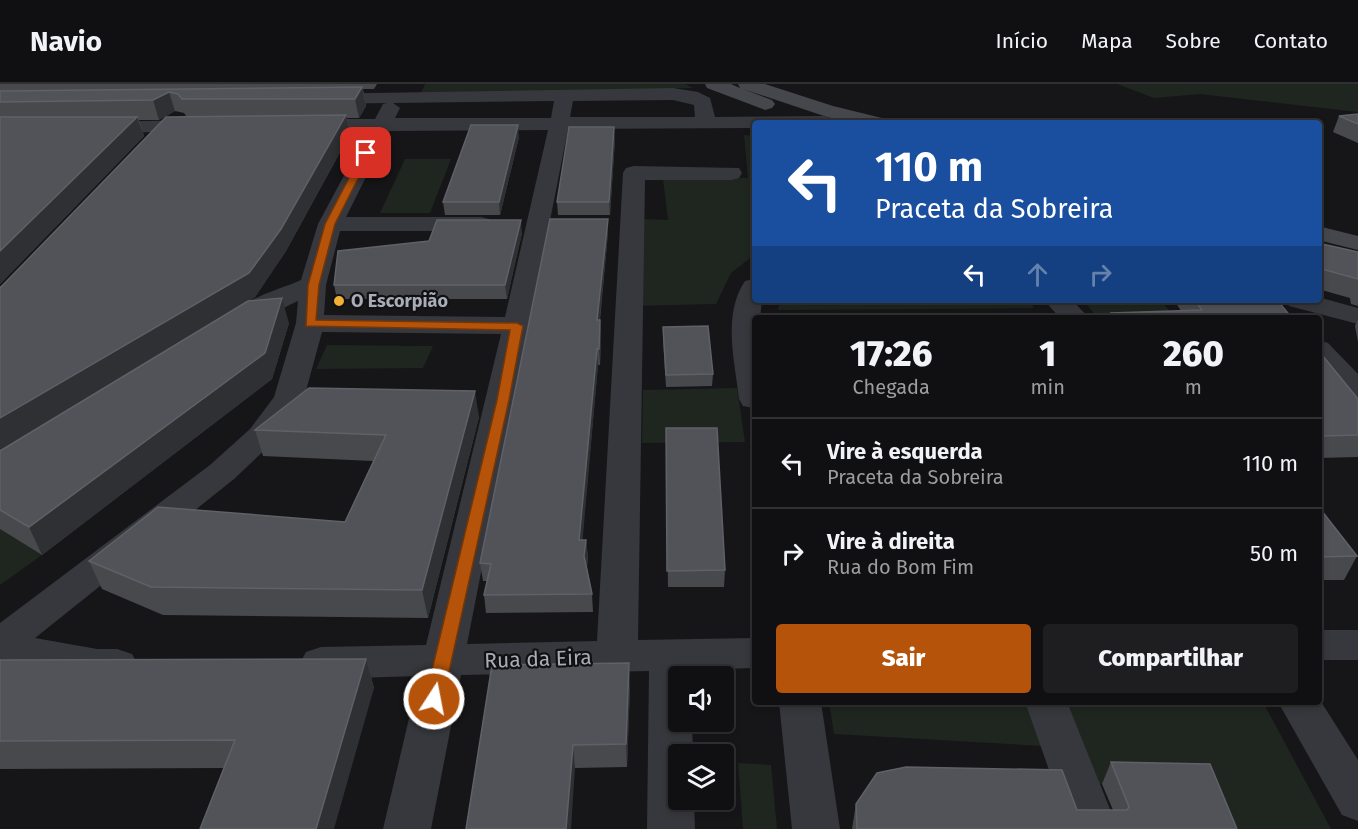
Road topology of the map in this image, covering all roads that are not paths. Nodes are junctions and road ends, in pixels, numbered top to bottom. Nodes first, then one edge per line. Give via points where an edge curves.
1 (714, 84) edge
2 (747, 84) edge
3 (398, 90) edge
4 (301, 98) edge
5 (187, 106) edge
6 (562, 109) junction
7 (815, 120) edge
8 (866, 120) edge
9 (706, 122) junction
10 (752, 122) edge
11 (382, 124) junction
12 (279, 125) edge
13 (222, 126) edge
14 (167, 127) junction
15 (81, 128) edge
16 (145, 150) edge
17 (731, 173) dead end
18 (330, 224) junction
19 (528, 224) junction
20 (1322, 234) edge
21 (1358, 243) edge
22 (1322, 250) edge
23 (1358, 259) edge
24 (313, 285) junction
25 (752, 290) edge
26 (1060, 303) edge
27 (1277, 303) edge
28 (1310, 303) edge
29 (1072, 315) edge
30 (1288, 315) edge
31 (1358, 316) edge
32 (750, 319) edge
33 (310, 323) junction
34 (517, 326) junction
35 (221, 332) edge
36 (1322, 353) edge
37 (752, 359) edge
38 (1354, 384) edge
39 (468, 400) edge
40 (503, 400) junction
41 (184, 502) junction
42 (220, 514) edge
43 (0, 645) edge
44 (1322, 645) edge
45 (1358, 645) edge
46 (752, 653) edge
47 (670, 655) junction
48 (617, 657) junction
49 (441, 662) junction
50 (287, 663) edge
51 (157, 664) edge
52 (800, 705) edge
53 (1047, 705) edge
54 (1301, 705) edge
55 (1358, 801) edge
56 (407, 829) edge
57 (671, 829) edge
58 (816, 829) edge
59 (1094, 829) edge

1 - 7 main road
2 - 8 main road
3 - 4 street
3 - 6 street
3 - 11 street
5 - 14 street
6 - 9 street
6 - 9 street via 692,96 703,102
6 - 11 street
6 - 19 street
9 - 10 street
11 - 12 street
11 - 18 street
13 - 14 street
14 - 15 street
14 - 16 street
17 - 48 street via 634,172 620,224
18 - 19 street
18 - 24 street
19 - 34 street
20 - 21 main road
22 - 23 main road
24 - 33 street
24 - 35 street via 261,307
25 - 32 street via 748,295
26 - 29 street
27 - 30 street
28 - 31 street
32 - 37 street
33 - 34 street
33 - 41 street via 299,372 303,399
34 - 40 street
36 - 38 street
39 - 40 street
40 - 49 street
41 - 42 street
41 - 43 street
43 - 51 street via 97,665
44 - 45 street
46 - 47 street, Rua da Eira
47 - 48 street, Rua da Eira
47 - 57 street
48 - 49 street, Rua da Eira
49 - 50 street, Rua da Eira
49 - 56 street
52 - 58 street
53 - 59 street
54 - 55 street

